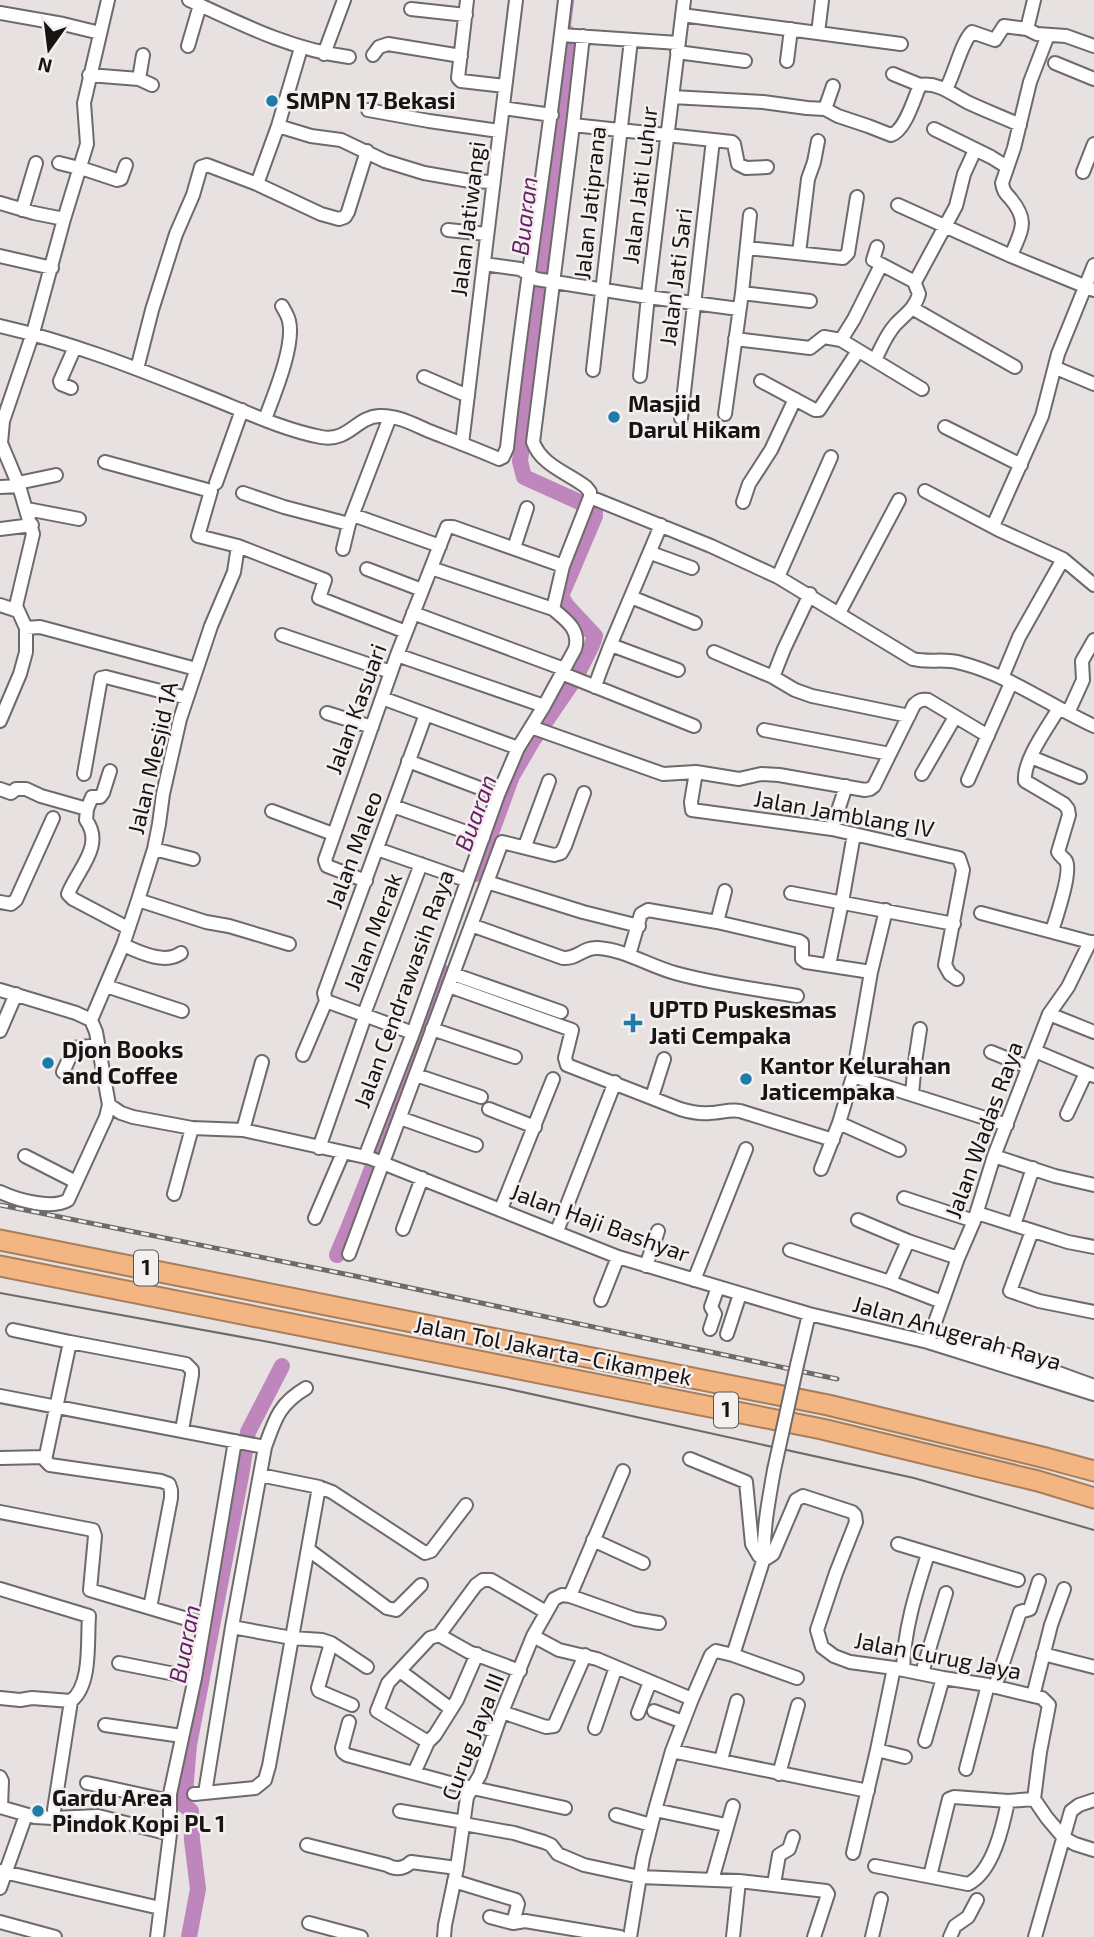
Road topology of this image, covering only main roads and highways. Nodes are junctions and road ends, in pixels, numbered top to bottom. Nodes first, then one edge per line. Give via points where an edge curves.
1 (0, 1240) edge
2 (0, 1266) edge
3 (1094, 1471) edge
4 (1094, 1498) edge

1 - 3 highway, Jalan Tol Jakarta–Cikampek / 1 via 828,1405
2 - 4 highway, Jalan Tol Jakarta–Cikampek / 1 via 822,1429

